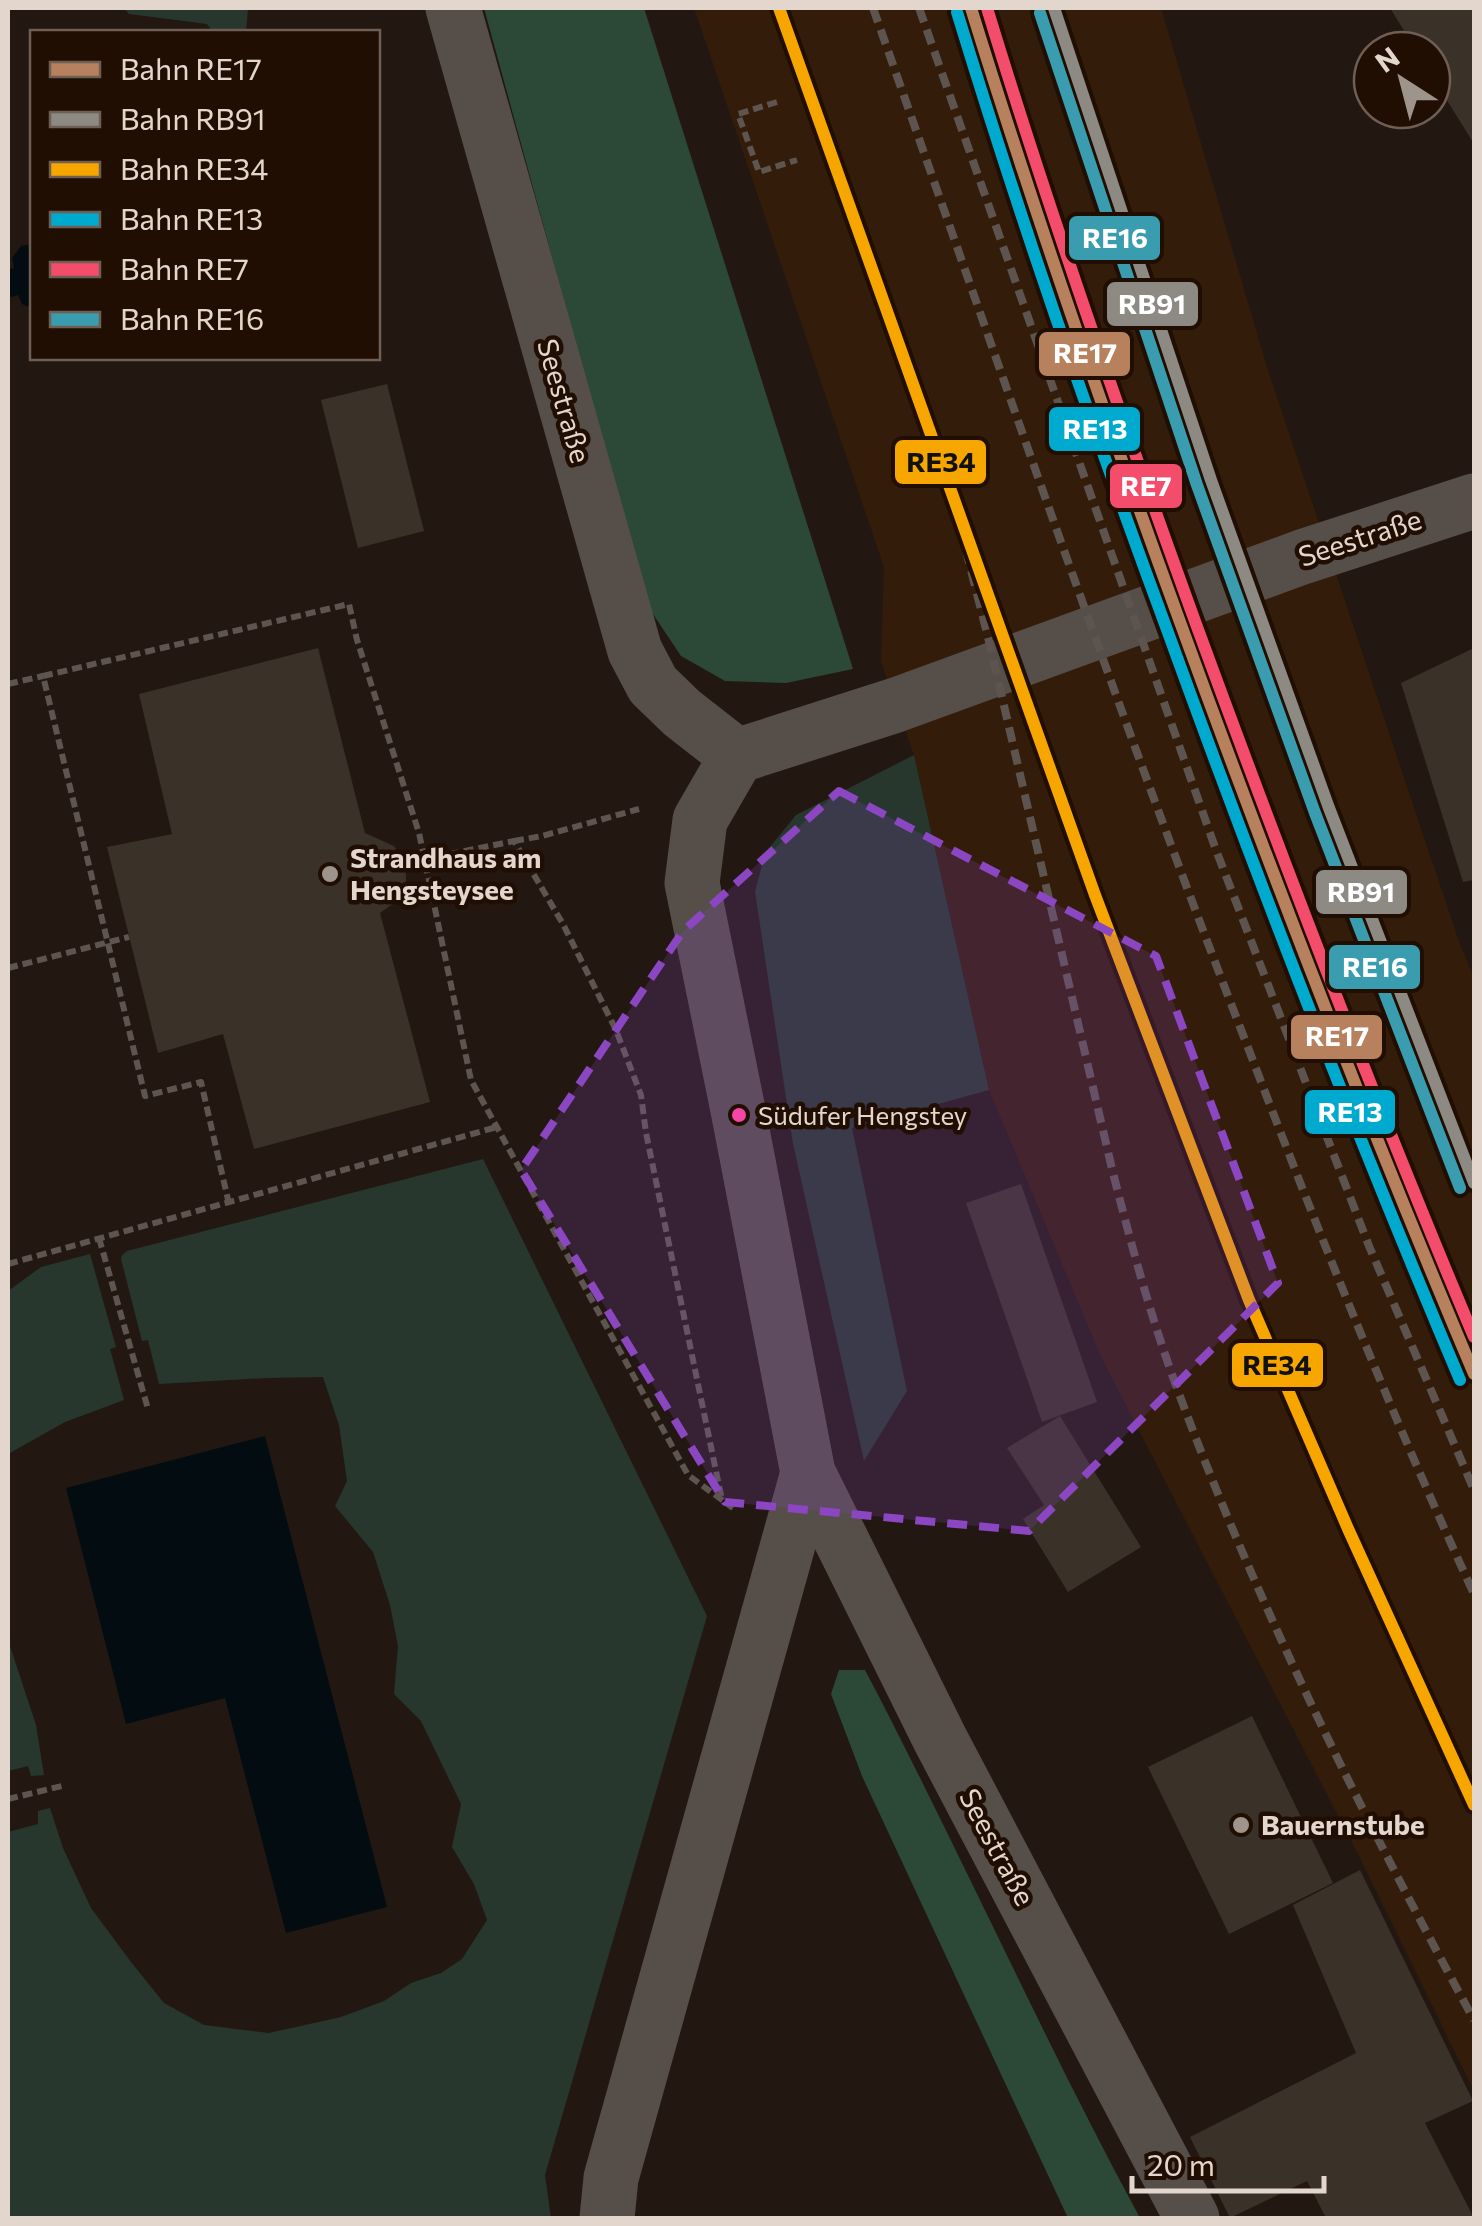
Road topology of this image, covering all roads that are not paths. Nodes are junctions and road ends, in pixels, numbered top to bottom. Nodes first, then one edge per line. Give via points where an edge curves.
1 (452, 8) edge
2 (1474, 501) edge
3 (736, 756) junction
4 (808, 1473) junction
5 (607, 2218) edge
6 (1192, 2218) edge

1 - 3 street, Seestraße via 635,651 654,685
2 - 3 street, Seestraße
3 - 4 street, Seestraße via 700,820 692,883
4 - 5 street, Seestraße via 610,2178
4 - 6 street, Seestraße

